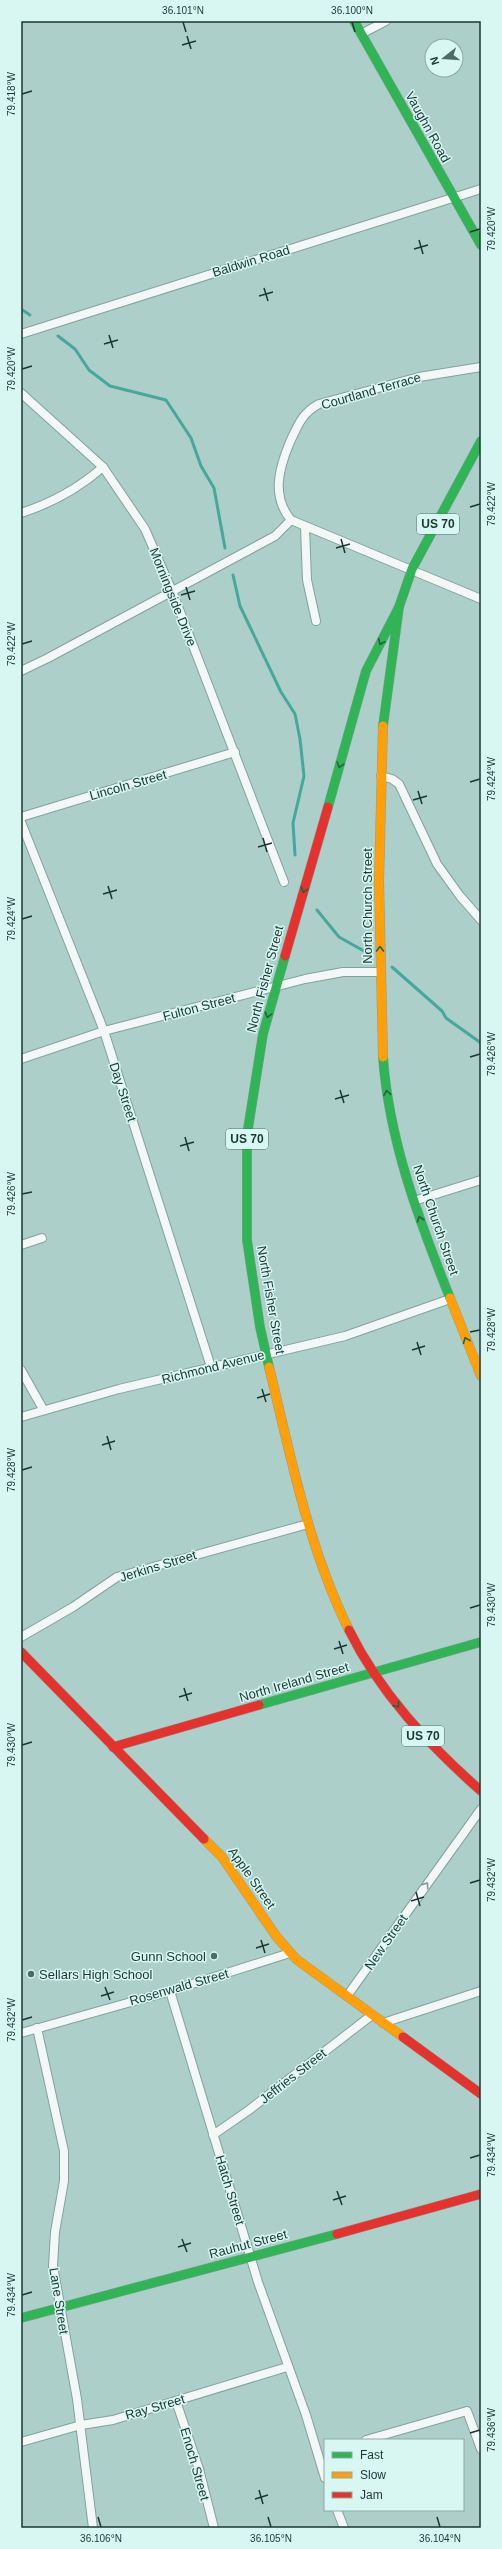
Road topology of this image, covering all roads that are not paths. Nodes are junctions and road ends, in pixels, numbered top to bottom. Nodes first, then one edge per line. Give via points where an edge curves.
1 (354, 21) edge
2 (386, 21) edge
3 (361, 34) junction
4 (481, 189) edge
5 (453, 197) junction
6 (481, 246) edge
7 (21, 334) edge
8 (481, 367) edge
9 (21, 393) edge
10 (481, 441) edge
11 (103, 467) junction
12 (21, 513) edge
13 (291, 520) junction
14 (305, 527) junction
15 (412, 569) junction
16 (172, 591) junction
17 (481, 599) edge
18 (399, 607) junction
19 (316, 621) dead end
20 (21, 671) edge
21 (235, 752) junction
22 (381, 776) junction
23 (21, 817) edge
24 (21, 822) edge
25 (284, 882) dead end
26 (481, 920) edge
27 (380, 972) junction
28 (276, 987) junction
29 (104, 1031) junction
30 (21, 1059) edge
31 (481, 1180) edge
32 (414, 1202) junction
33 (42, 1238) dead end
34 (21, 1245) edge
35 (450, 1299) junction
36 (267, 1353) junction
37 (211, 1367) junction
38 (21, 1370) edge
39 (481, 1376) edge
40 (43, 1409) junction
41 (21, 1417) edge
42 (308, 1524) junction
43 (21, 1637) edge
44 (481, 1642) edge
45 (21, 1652) edge
46 (374, 1673) junction
47 (113, 1746) junction
48 (481, 1791) edge
49 (481, 1809) edge
50 (290, 1953) junction
51 (170, 1991) junction
52 (481, 1991) edge
53 (346, 1996) junction
54 (372, 2015) junction
55 (383, 2023) junction
56 (38, 2028) junction
57 (21, 2033) edge
58 (481, 2094) edge
59 (213, 2135) junction
60 (481, 2194) edge
61 (250, 2257) junction
62 (60, 2308) junction
63 (21, 2318) edge
64 (287, 2367) junction
65 (176, 2401) junction
66 (81, 2425) junction
67 (369, 2439) edge
68 (21, 2442) edge
69 (481, 2449) edge
70 (322, 2457) edge
71 (324, 2471) edge
72 (337, 2511) edge
73 (93, 2528) edge
74 (214, 2528) edge
75 (344, 2528) edge

1 - 3 main road, Vaughn Road
2 - 3 street
3 - 5 main road, Vaughn Road
4 - 5 street, Baldwin Road
5 - 6 main road, Vaughn Road
5 - 7 street, Baldwin Road
8 - 13 street, Courtland Terrace via 419,377 319,404 310,409 300,419 279,472 281,500
9 - 11 street, Morningside Drive
10 - 15 main road, North Church Street / US 70
11 - 12 street via 69,493
11 - 16 street, Morningside Drive via 145,529
13 - 14 street
13 - 16 street via 275,536
14 - 15 street
14 - 19 street via 307,580
15 - 17 street
15 - 18 main road, North Church Street / US 70
16 - 20 street
16 - 21 street, Morningside Drive
18 - 22 main road, North Church Street / US 70 via 385,706
18 -> 28 main road, North Fisher Street / US 70 via 366,671
21 - 23 street, Lincoln Street
21 - 25 street, Morningside Drive
22 - 26 street via 392,779 402,789 438,864 460,896
27 -> 22 main road, North Church Street / US 70
24 - 29 street, Day Street
27 - 28 street, Fulton Street via 324,975
32 -> 27 main road, North Church Street / US 70 via 402,1165 388,1104 382,1042
28 - 29 street, Fulton Street
28 -> 36 main road, North Fisher Street / US 70 via 255,1075 247,1135 246,1173 249,1262
29 - 30 street, Fulton Street
29 - 37 street, Day Street
31 - 32 street
35 -> 32 main road, North Church Street / US 70
33 - 34 street
35 - 36 street, Richmond Avenue via 345,1336
39 -> 35 main road, North Church Street / US 70
36 - 37 street, Richmond Avenue
36 - 42 main road, North Fisher Street / US 70
37 - 40 street, Richmond Avenue
38 - 40 street
40 - 41 street, Richmond Avenue
42 - 43 street, Jerkins Street via 117,1577
42 - 46 main road, North Fisher Street / US 70 via 334,1600
44 - 46 main road, North Ireland Street
45 - 47 main road, Apple Street
46 - 47 main road, North Ireland Street
46 -> 48 main road, North Fisher Street / US 70 via 417,1730 441,1756
47 - 50 main road, Apple Street via 222,1857
53 -> 49 street, New Street
50 - 51 street, Rosenwald Street
50 - 53 main road, Apple Street
51 - 56 street, Rosenwald Street
51 - 59 street, Hatch Street
52 - 55 street
53 - 54 main road, Apple Street
54 - 55 main road, Apple Street
54 - 59 street, Jeffries Street
55 - 58 main road, Apple Street
56 - 57 street, Rosenwald Street
56 - 62 street, Lane Street via 65,2166 53,2260
59 - 61 street, Hatch Street
60 - 61 main road, Rauhut Street
61 - 62 main road, Rauhut Street
61 - 64 street, Hatch Street
62 - 63 main road, Rauhut Street
62 - 66 street, Lane Street
64 - 65 street, Ray Street
64 - 70 street, Hatch Street
65 - 66 street, Ray Street via 113,2420
65 - 74 street, Enoch Street via 199,2469
66 - 68 street, Ray Street
66 - 73 street, Lane Street
67 - 69 street via 467,2411
70 - 71 street, Hatch Street
72 - 75 street

